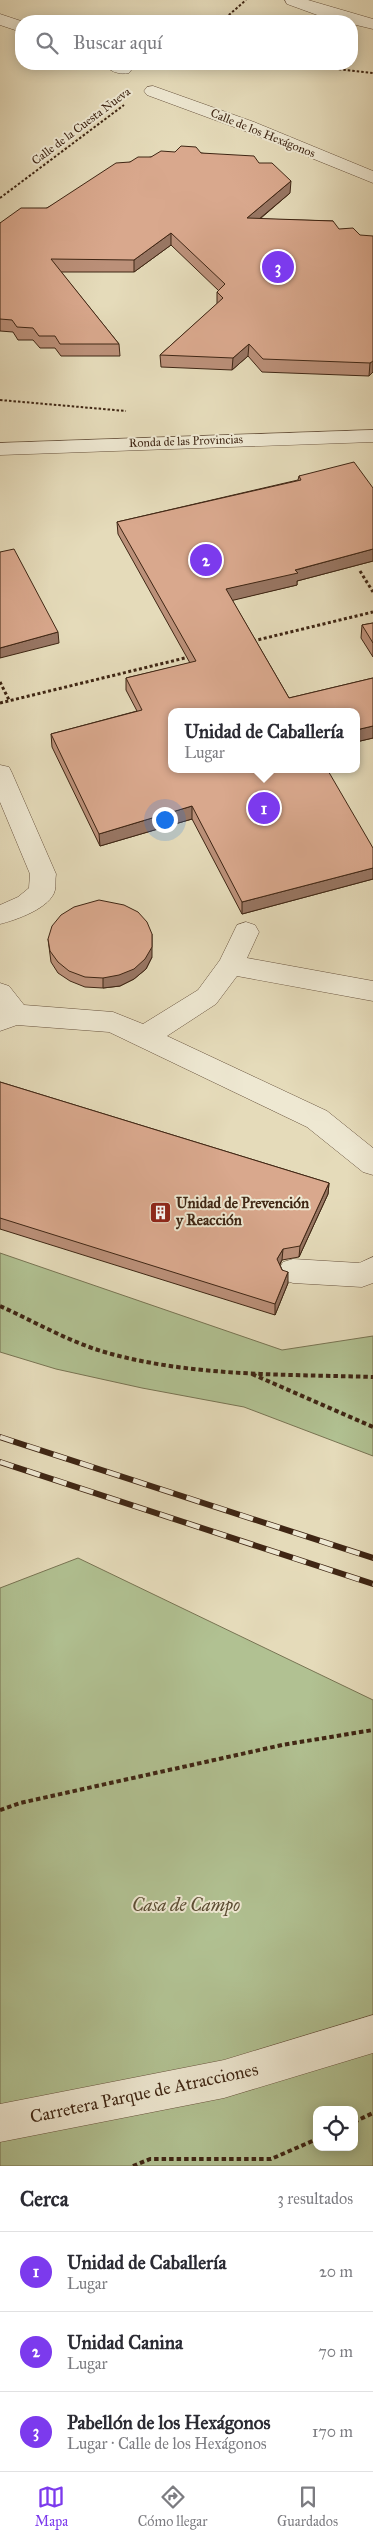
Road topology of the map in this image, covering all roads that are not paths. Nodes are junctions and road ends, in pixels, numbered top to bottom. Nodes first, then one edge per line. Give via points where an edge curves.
1 (293, 0) edge
2 (338, 15) edge
3 (0, 19) edge
4 (358, 20) edge
5 (373, 24) edge
6 (15, 25) edge
7 (153, 91) dead end
8 (373, 178) edge
9 (373, 436) edge
10 (0, 449) edge
11 (0, 773) edge
12 (0, 915) edge
13 (246, 932) dead end
14 (231, 965) junction
15 (373, 991) edge
16 (0, 993) edge
17 (8, 1018) edge
18 (144, 1037) junction
19 (373, 1164) edge
20 (373, 1269) edge
21 (292, 1271) dead end
22 (373, 2034) edge
23 (0, 2123) edge

1 - 2 street
3 - 6 street
4 - 5 street
7 - 8 street, Calle de los Hexágonos
9 - 10 street, Ronda de las Provincias
11 - 12 street via 43,874 42,891 26,904
13 - 14 street
14 - 15 street
14 - 18 street via 207,997
16 - 17 street
17 - 18 street via 113,1022
18 - 19 street via 317,1119
20 - 21 street via 362,1274
22 - 23 street, Carretera Parque de Atracciones via 224,2079

